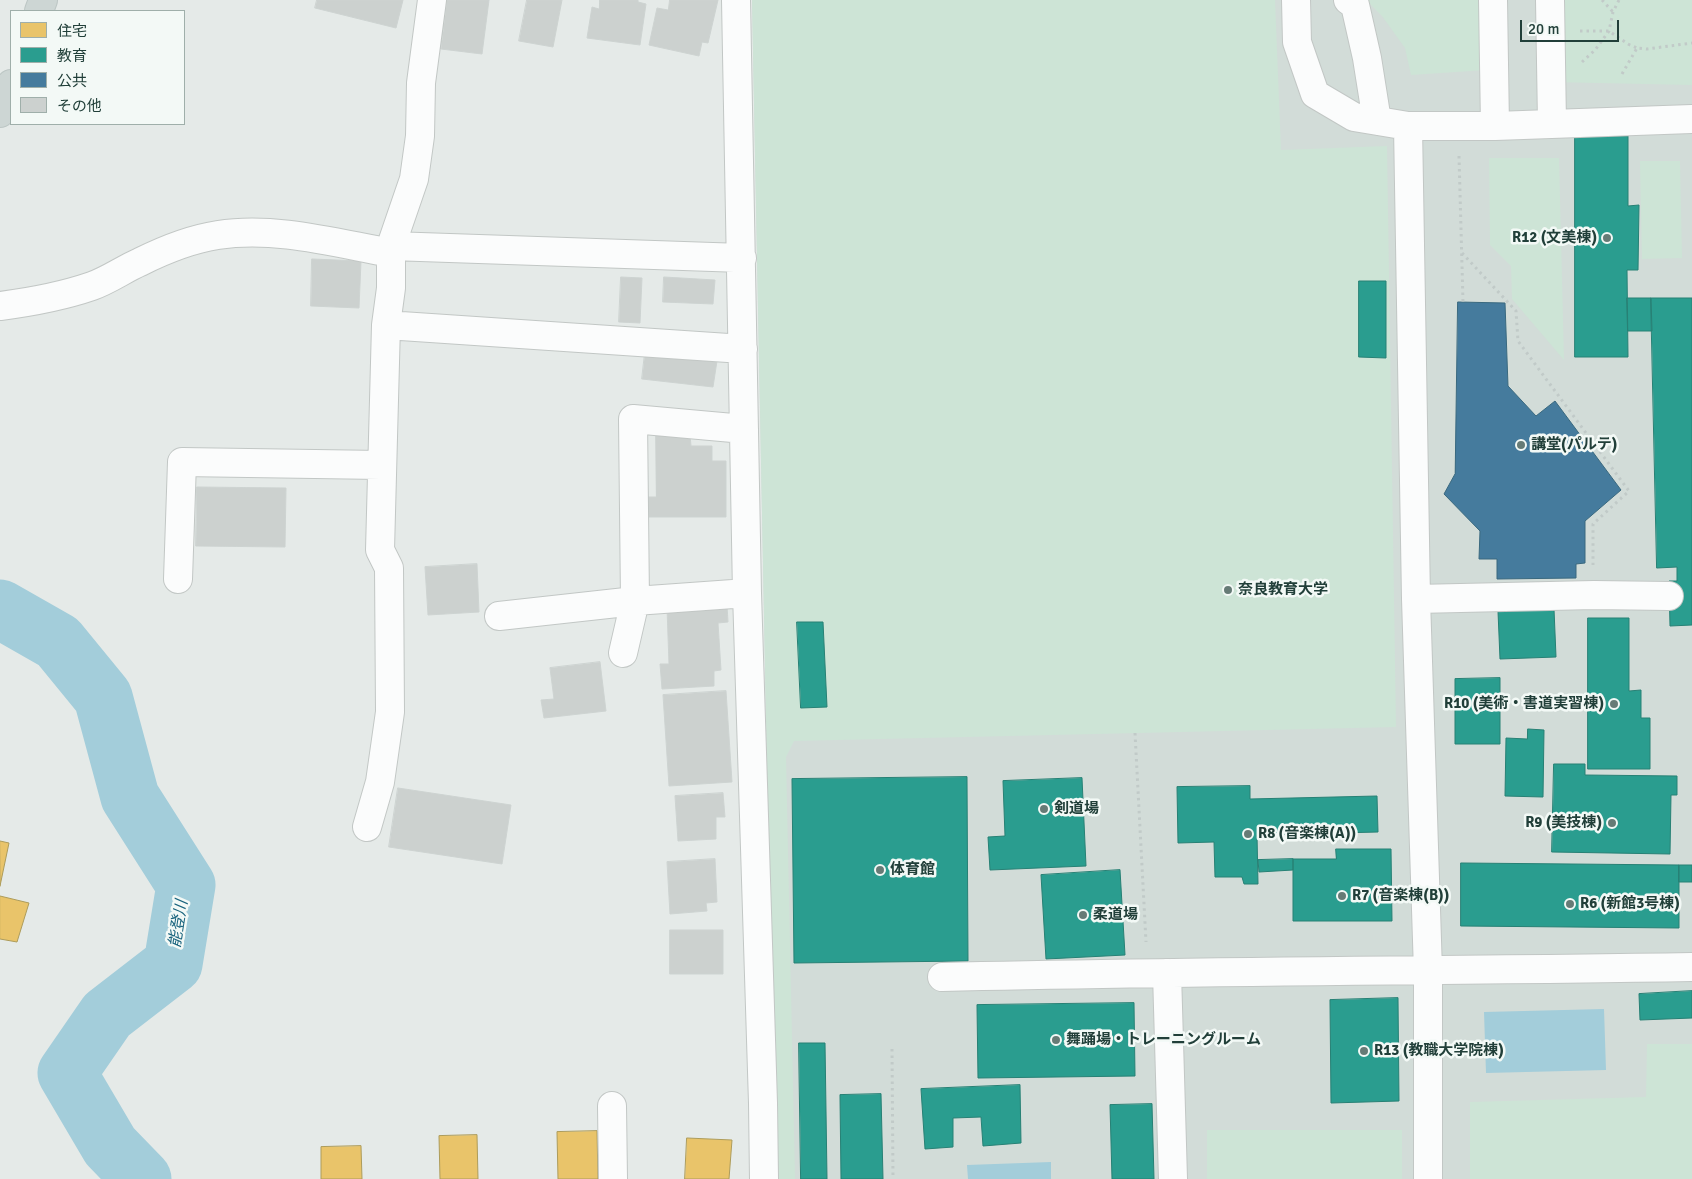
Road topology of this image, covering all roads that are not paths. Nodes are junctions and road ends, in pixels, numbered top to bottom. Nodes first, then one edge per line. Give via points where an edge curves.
1 (432, 0) edge
2 (736, 0) edge
3 (1296, 0) edge
4 (1348, 0) edge
5 (1492, 0) edge
6 (1550, 0) edge
7 (10, 87) edge
8 (0, 113) edge
9 (1692, 119) edge
10 (1377, 121) junction
11 (1552, 123) junction
12 (1408, 126) junction
13 (1495, 126) junction
14 (391, 249) junction
15 (742, 258) junction
16 (0, 306) edge
17 (386, 325) junction
18 (743, 349) junction
19 (744, 429) junction
20 (381, 464) junction
21 (178, 579) dead end
22 (747, 593) junction
23 (1669, 596) dead end
24 (1416, 599) junction
25 (635, 601) junction
26 (499, 616) dead end
27 (623, 653) dead end
28 (367, 828) dead end
29 (1692, 967) edge
30 (1428, 971) junction
31 (1158, 972) junction
32 (942, 977) dead end
33 (612, 1106) dead end
34 (613, 1179) edge
35 (764, 1179) edge
36 (1173, 1179) edge
37 (1428, 1179) edge

1 - 14 street via 421,83 420,136 414,179
2 - 15 street
3 - 10 street via 1297,42 1316,94 1354,117
4 - 10 street via 1356,5
5 - 13 street
6 - 11 street
7 - 8 main road
9 - 11 street
10 - 12 street
11 - 13 street
12 - 13 street
12 - 24 street
14 - 15 street
14 - 16 street via 258,232 218,235 189,242 141,261 93,285 31,302
14 - 17 street via 391,288
15 - 18 street
17 - 18 street
17 - 20 street
18 - 19 street
19 - 22 street
19 - 25 street via 633,418
20 - 21 street via 182,462
20 - 28 street via 380,550 389,568 390,712 380,782
22 - 25 street
22 - 35 street
23 - 24 street
24 - 30 street
25 - 26 street
25 - 27 street
29 - 30 street
30 - 31 street
30 - 37 street
31 - 32 street
31 - 36 street
33 - 34 street

